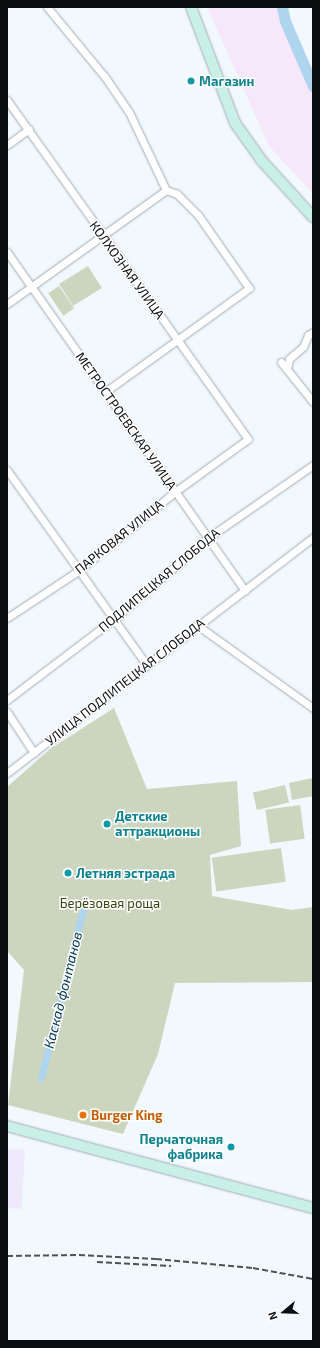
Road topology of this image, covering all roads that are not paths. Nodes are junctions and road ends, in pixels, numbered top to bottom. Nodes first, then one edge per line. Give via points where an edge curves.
1 (46, 7) edge
2 (191, 7) edge
3 (7, 100) edge
4 (29, 129) junction
5 (7, 145) edge
6 (166, 190) junction
7 (313, 217) edge
8 (103, 237) junction
9 (7, 252) edge
10 (32, 286) junction
11 (7, 304) edge
12 (313, 332) edge
13 (178, 339) junction
14 (281, 362) dead end
15 (287, 368) junction
16 (105, 392) junction
17 (312, 397) edge
18 (248, 439) joint
19 (313, 465) edge
20 (7, 470) edge
21 (176, 491) junction
22 (313, 537) edge
23 (208, 538) junction
24 (78, 572) junction
25 (245, 591) junction
26 (7, 618) edge
27 (115, 618) junction
28 (197, 625) junction
29 (146, 664) junction
30 (7, 700) edge
31 (313, 708) edge
32 (7, 712) edge
33 (34, 753) junction
34 (7, 773) edge
35 (7, 1126) edge
36 (313, 1208) edge

1 - 6 street via 105,77 129,112
2 - 7 main road via 235,123 262,161
3 - 4 street, КОЛХОЗНАЯ УЛИЦА
4 - 5 street
4 - 8 street, КОЛХОЗНАЯ УЛИЦА
6 - 8 street
6 - 13 street via 177,194 198,215 249,288
8 - 10 street
8 - 13 street, КОЛХОЗНАЯ УЛИЦА
9 - 10 street, МЕТРОСТРОЕВСКАЯ УЛИЦА
10 - 11 street
10 - 16 street, МЕТРОСТРОЕВСКАЯ УЛИЦА
12 - 15 street via 308,335 303,347 289,359
13 - 16 street
13 - 18 street, КОЛХОЗНАЯ УЛИЦА
14 - 15 street
15 - 17 street
16 - 21 street, МЕТРОСТРОЕВСКАЯ УЛИЦА
18 - 21 street, ПАРКОВАЯ УЛИЦА
19 - 23 street, ПОДЛИПЕЦКАЯ СЛОБОДА
20 - 24 street
21 - 23 street, МЕТРОСТРОЕВСКАЯ УЛИЦА
21 - 24 street, ПАРКОВАЯ УЛИЦА
22 - 25 street, УЛИЦА ПОДЛИПЕЦКАЯ СЛОБОДА
23 - 25 street, МЕТРОСТРОЕВСКАЯ УЛИЦА
23 - 27 street, ПОДЛИПЕЦКАЯ СЛОБОДА
24 - 26 street, ПАРКОВАЯ УЛИЦА
24 - 27 street
25 - 28 street, УЛИЦА ПОДЛИПЕЦКАЯ СЛОБОДА
27 - 29 street
27 - 30 street, ПОДЛИПЕЦКАЯ СЛОБОДА
28 - 29 street, УЛИЦА ПОДЛИПЕЦКАЯ СЛОБОДА
28 - 31 street
29 - 33 street, УЛИЦА ПОДЛИПЕЦКАЯ СЛОБОДА
32 - 33 street
33 - 34 street, УЛИЦА ПОДЛИПЕЦКАЯ СЛОБОДА
35 - 36 main road

